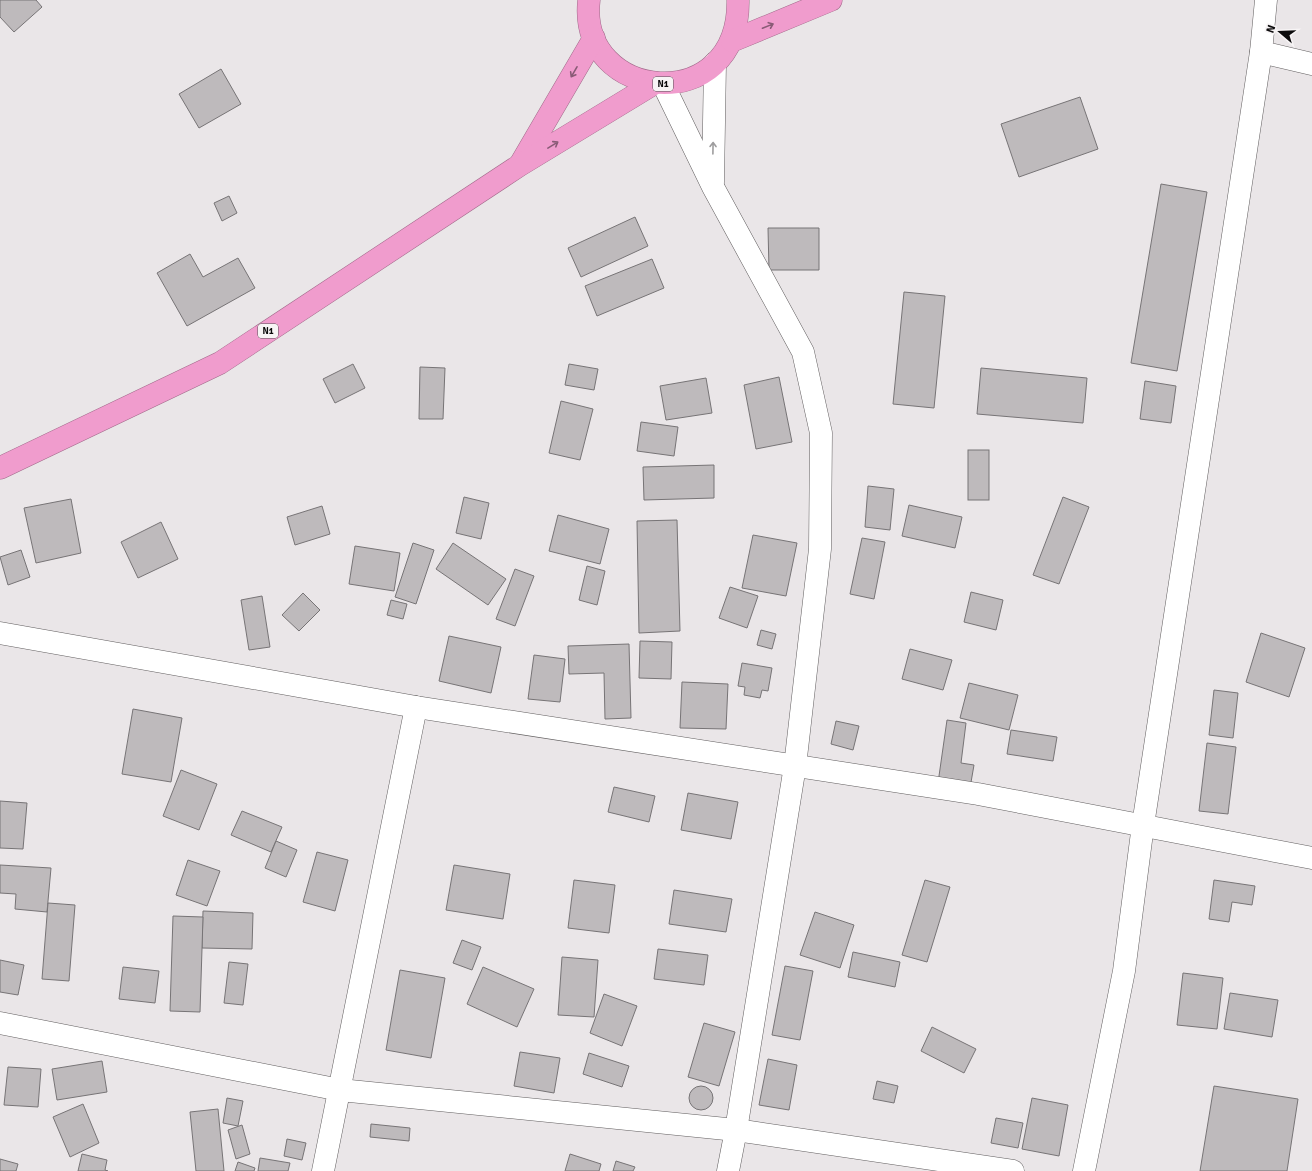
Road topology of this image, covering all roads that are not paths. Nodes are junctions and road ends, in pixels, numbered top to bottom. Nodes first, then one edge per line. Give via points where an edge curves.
1 (589, 0) edge
2 (738, 0) edge
3 (831, 0) edge
4 (1266, 0) edge
5 (594, 38) junction
6 (732, 41) junction
7 (1261, 52) junction
8 (715, 63) junction
9 (1312, 64) edge
10 (659, 84) junction
11 (520, 165) junction
12 (713, 187) junction
13 (0, 468) edge
14 (0, 633) edge
15 (416, 707) junction
16 (795, 766) junction
17 (1143, 826) junction
18 (1312, 858) edge
19 (0, 1023) edge
20 (340, 1090) junction
21 (736, 1130) junction
22 (323, 1171) edge
23 (728, 1171) edge
24 (1013, 1171) edge
25 (1084, 1171) edge

1 - 5 highway, N1
2 - 6 highway, N1 via 738,19
6 -> 3 highway, N1
4 - 7 street
5 - 10 highway, N1 via 607,58 625,74
5 -> 11 highway, N1
6 - 8 highway, N1
7 - 9 street
7 - 17 street
8 - 10 highway, N1 via 700,75 682,81
12 -> 8 street
11 -> 10 highway, N1
10 - 12 street
11 - 13 highway, N1 via 220,363
12 - 16 street via 804,352 821,433 820,549
14 - 15 street
15 - 16 street
15 - 20 street
16 - 17 street via 978,794
16 - 21 street
17 - 18 street
17 - 25 street via 1124,971
19 - 20 street
20 - 21 street
20 - 22 street
21 - 23 street
21 - 24 street

